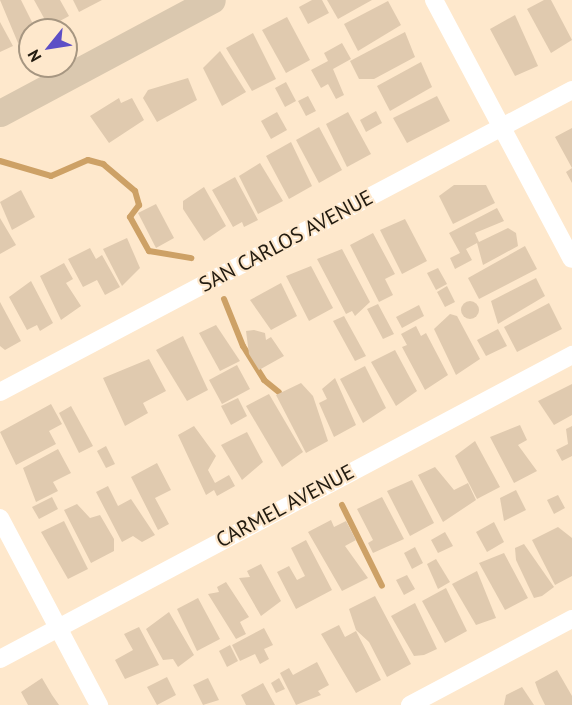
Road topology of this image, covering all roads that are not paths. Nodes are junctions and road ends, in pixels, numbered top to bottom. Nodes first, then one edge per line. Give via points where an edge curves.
1 (212, 0) edge
2 (434, 0) edge
3 (572, 90) edge
4 (0, 113) edge
5 (502, 127) junction
6 (572, 259) edge
7 (572, 355) edge
8 (0, 392) edge
9 (0, 518) edge
10 (572, 619) edge
11 (57, 626) junction
12 (0, 659) edge
13 (99, 705) edge
14 (410, 705) edge

1 - 4 street
2 - 5 street
3 - 5 street, SAN CARLOS AVENUE
5 - 6 street
5 - 8 street, SAN CARLOS AVENUE
7 - 11 street, CARMEL AVENUE
9 - 11 street
10 - 14 street
11 - 12 street, CARMEL AVENUE
11 - 13 street

